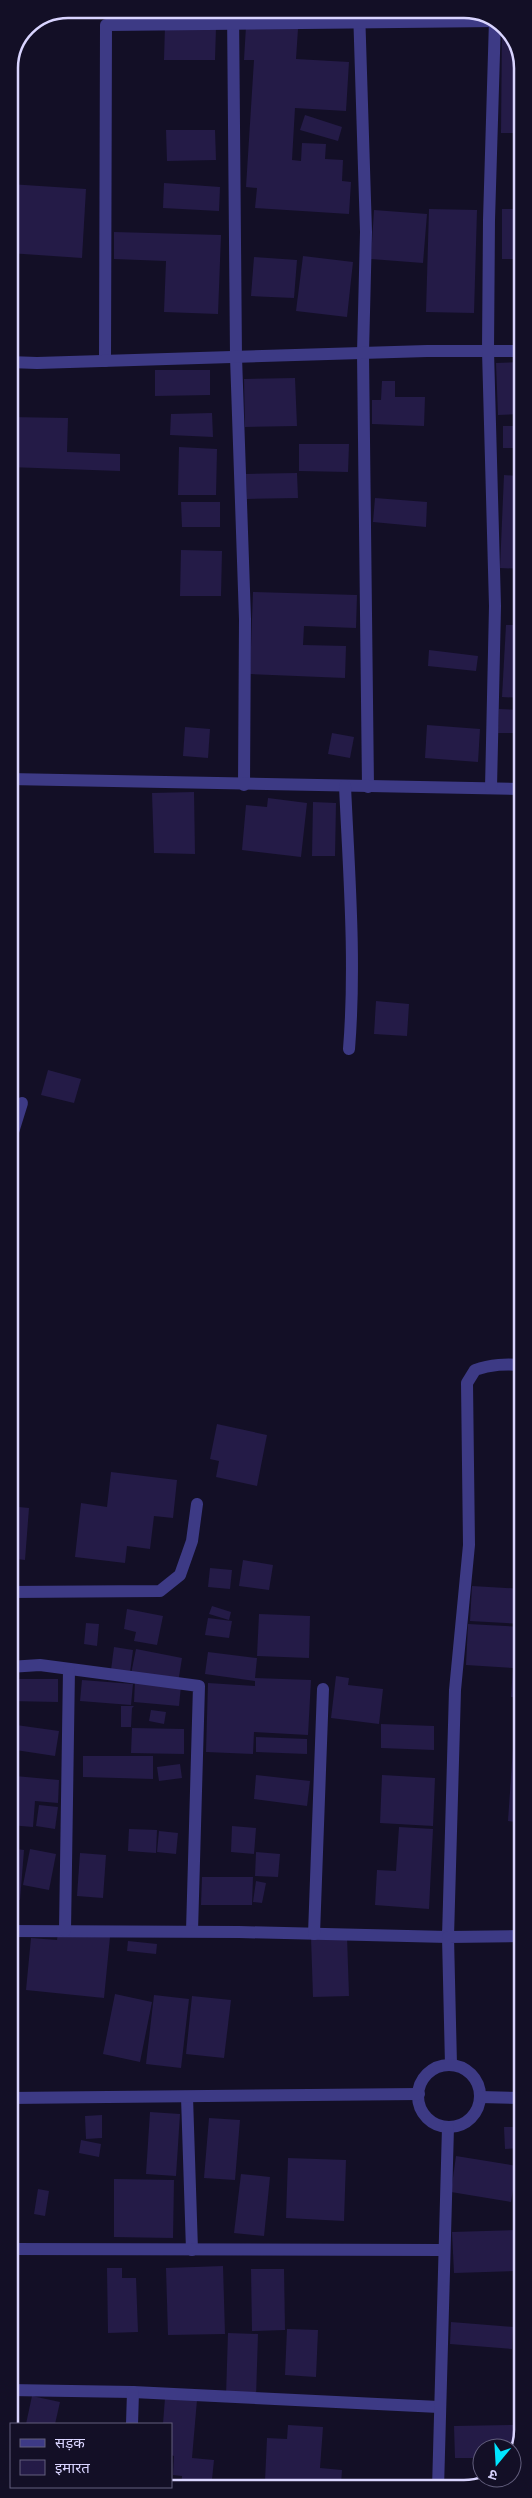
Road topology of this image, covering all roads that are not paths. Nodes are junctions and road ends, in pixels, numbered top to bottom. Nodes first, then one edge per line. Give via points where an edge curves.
1 (233, 18) edge
2 (323, 18) edge
3 (359, 18) edge
4 (413, 18) edge
5 (481, 20) edge
6 (233, 23) junction
7 (495, 28) edge
8 (488, 351) junction
9 (514, 351) edge
10 (363, 353) junction
11 (236, 357) junction
12 (105, 361) junction
13 (18, 362) edge
14 (18, 779) edge
15 (244, 785) junction
16 (345, 786) junction
17 (368, 787) junction
18 (491, 788) junction
19 (514, 789) edge
20 (348, 1049) dead end
21 (22, 1103) dead end
22 (18, 1116) edge
23 (514, 1365) edge
24 (197, 1504) dead end
25 (18, 1592) edge
26 (18, 1666) edge
27 (69, 1669) junction
28 (323, 1689) dead end
29 (18, 1931) edge
30 (65, 1931) junction
31 (192, 1932) junction
32 (314, 1934) junction
33 (514, 1936) edge
34 (448, 1937) junction
35 (450, 2065) junction
36 (419, 2094) junction
37 (188, 2097) junction
38 (480, 2097) junction
39 (18, 2098) edge
40 (514, 2098) edge
41 (448, 2126) junction
42 (18, 2249) edge
43 (192, 2250) junction
44 (443, 2250) junction
45 (18, 2390) edge
46 (133, 2392) junction
47 (439, 2407) junction
48 (132, 2423) edge
49 (438, 2480) edge

1 - 6 street
2 - 6 street
3 - 10 street via 366,232
4 - 5 street
6 - 11 street
6 - 12 street via 106,25
7 - 8 street
8 - 9 street
8 - 10 street
8 - 18 street via 495,606
10 - 11 street
10 - 17 street
11 - 12 street
11 - 15 street via 245,620
12 - 13 street
14 - 15 street
15 - 16 street
16 - 17 street
16 - 20 street via 352,1010
17 - 18 street
18 - 19 street
21 - 22 street
23 - 34 street via 484,1366 475,1370 467,1383 469,1545 455,1690
24 - 25 street via 192,1541 180,1575 160,1591
26 - 27 street
27 - 30 street
27 - 31 street via 199,1686
28 - 32 street
29 - 30 street
30 - 31 street
31 - 32 street
32 - 34 street
33 - 34 street
34 - 35 street
35 - 36 street via 441,2066 425,2077
35 - 38 street via 460,2067 475,2078
36 - 37 street
36 - 41 street via 424,2113 430,2120
37 - 39 street
37 - 43 street
38 - 40 street
38 - 41 street via 474,2115 458,2126
41 - 44 street
42 - 43 street
43 - 44 street
44 - 47 street
45 - 46 street
46 - 47 street
46 - 48 street
47 - 49 street

